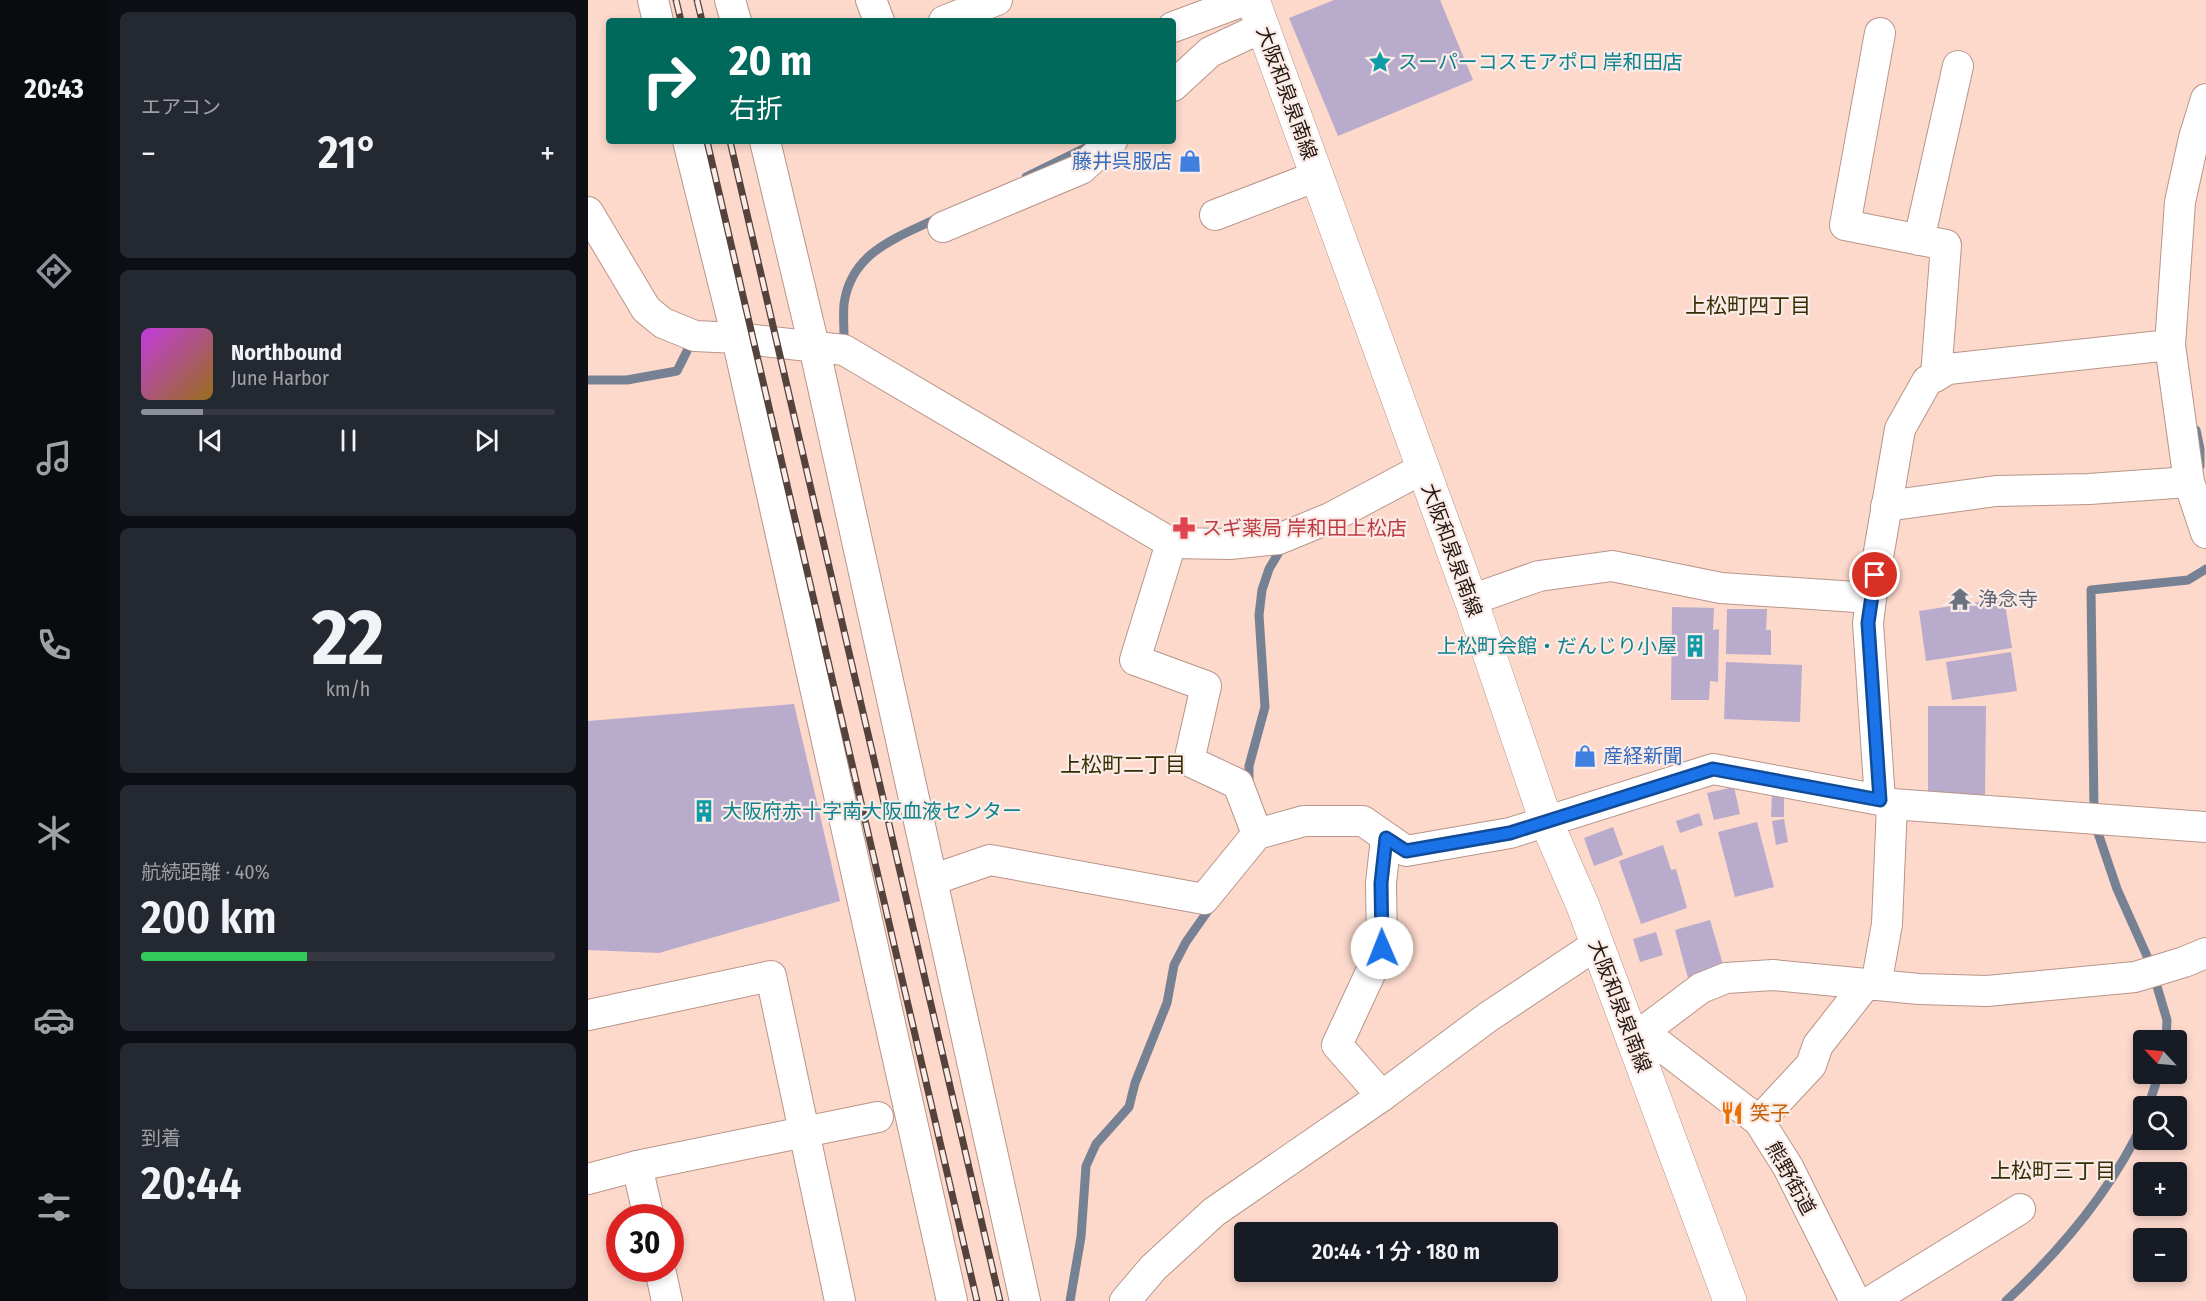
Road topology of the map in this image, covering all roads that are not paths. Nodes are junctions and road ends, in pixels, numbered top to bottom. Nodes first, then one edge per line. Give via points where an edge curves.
1 (653, 0) edge
2 (730, 0) edge
3 (872, 0) edge
4 (998, 0) edge
5 (1254, 9) edge
6 (657, 18) edge
7 (734, 18) edge
8 (878, 18) edge
9 (952, 18) edge
10 (1176, 26) edge
11 (1880, 33) dead end
12 (1958, 66) dead end
13 (1176, 83) edge
14 (2206, 99) edge
15 (689, 144) edge
16 (766, 144) edge
17 (1109, 144) edge
18 (1317, 176) junction
19 (588, 212) edge
20 (1215, 216) dead end
21 (943, 227) dead end
22 (1919, 240) junction
23 (737, 338) junction
24 (2170, 345) junction
25 (814, 346) junction
26 (1936, 376) junction
27 (1422, 469) junction
28 (2189, 482) junction
29 (1886, 506) junction
30 (2206, 533) edge
31 (1171, 543) junction
32 (1871, 598) junction
33 (1471, 600) junction
34 (1886, 802) junction
35 (1546, 821) junction
36 (2206, 826) edge
37 (1257, 834) junction
38 (1386, 838) junction
39 (932, 880) junction
40 (1596, 945) junction
41 (2206, 953) edge
42 (1871, 985) junction
43 (588, 1015) edge
44 (1638, 1036) junction
45 (1382, 1096) junction
46 (878, 1117) dead end
47 (1759, 1121) junction
48 (805, 1133) junction
49 (637, 1166) junction
50 (588, 1179) edge
51 (646, 1204) edge
52 (2020, 1209) dead end
53 (663, 1282) edge
54 (667, 1301) edge
55 (840, 1301) edge
56 (952, 1301) edge
57 (1025, 1301) edge
58 (1125, 1301) edge
59 (1730, 1301) edge
60 (1855, 1301) edge
61 (1871, 1301) edge

1 - 6 street
2 - 7 street
3 - 8 street
4 - 9 street
5 - 10 street
5 - 13 street
5 - 18 main road, 大阪和泉泉南線
11 - 22 street via 1845,225
12 - 22 street
14 - 24 street via 2180,202
15 - 23 street
16 - 25 street
17 - 21 street via 1081,169
18 - 20 street
18 - 27 main road, 大阪和泉泉南線
19 - 23 street via 646,309 663,323 695,336
22 - 26 street via 1946,245
23 - 25 street
23 - 56 street
24 - 26 street via 1948,369
24 - 28 street
25 - 31 street via 844,350
25 - 39 street
26 - 29 street via 1927,381 1900,429
27 - 31 street via 1330,518 1280,539 1230,544
27 - 33 main road, 大阪和泉泉南線
28 - 29 street via 1996,492
28 - 30 street
29 - 32 street
31 - 37 street via 1135,660 1206,686 1189,761 1238,784
32 - 33 street via 1721,588 1612,566 1539,576
32 - 34 street via 1868,623
33 - 35 main road, 大阪和泉泉南線
34 - 35 street via 1713,769
34 - 36 street
34 - 42 street via 1887,924
35 - 38 street via 1510,833 1406,851
35 - 40 main road, 大阪和泉泉南線
37 - 38 street via 1305,821 1363,821
37 - 39 street via 1203,899 990,861
38 - 45 street via 1381,883 1382,948 1337,1046
39 - 57 street
40 - 44 main road, 大阪和泉泉南線
40 - 45 street via 1488,1017
41 - 42 street via 2134,977 1998,990 1919,990
42 - 44 street via 1773,975 1726,978 1701,988
42 - 47 street via 1818,1045 1811,1065
43 - 48 street via 771,976
44 - 47 street, 熊野街道
44 - 59 main road, 大阪和泉泉南線
45 - 58 street via 1214,1212
46 - 48 street
47 - 60 street, 熊野街道 via 1788,1167
48 - 49 street
48 - 55 street
49 - 50 street
49 - 51 street
52 - 61 street
53 - 54 street

